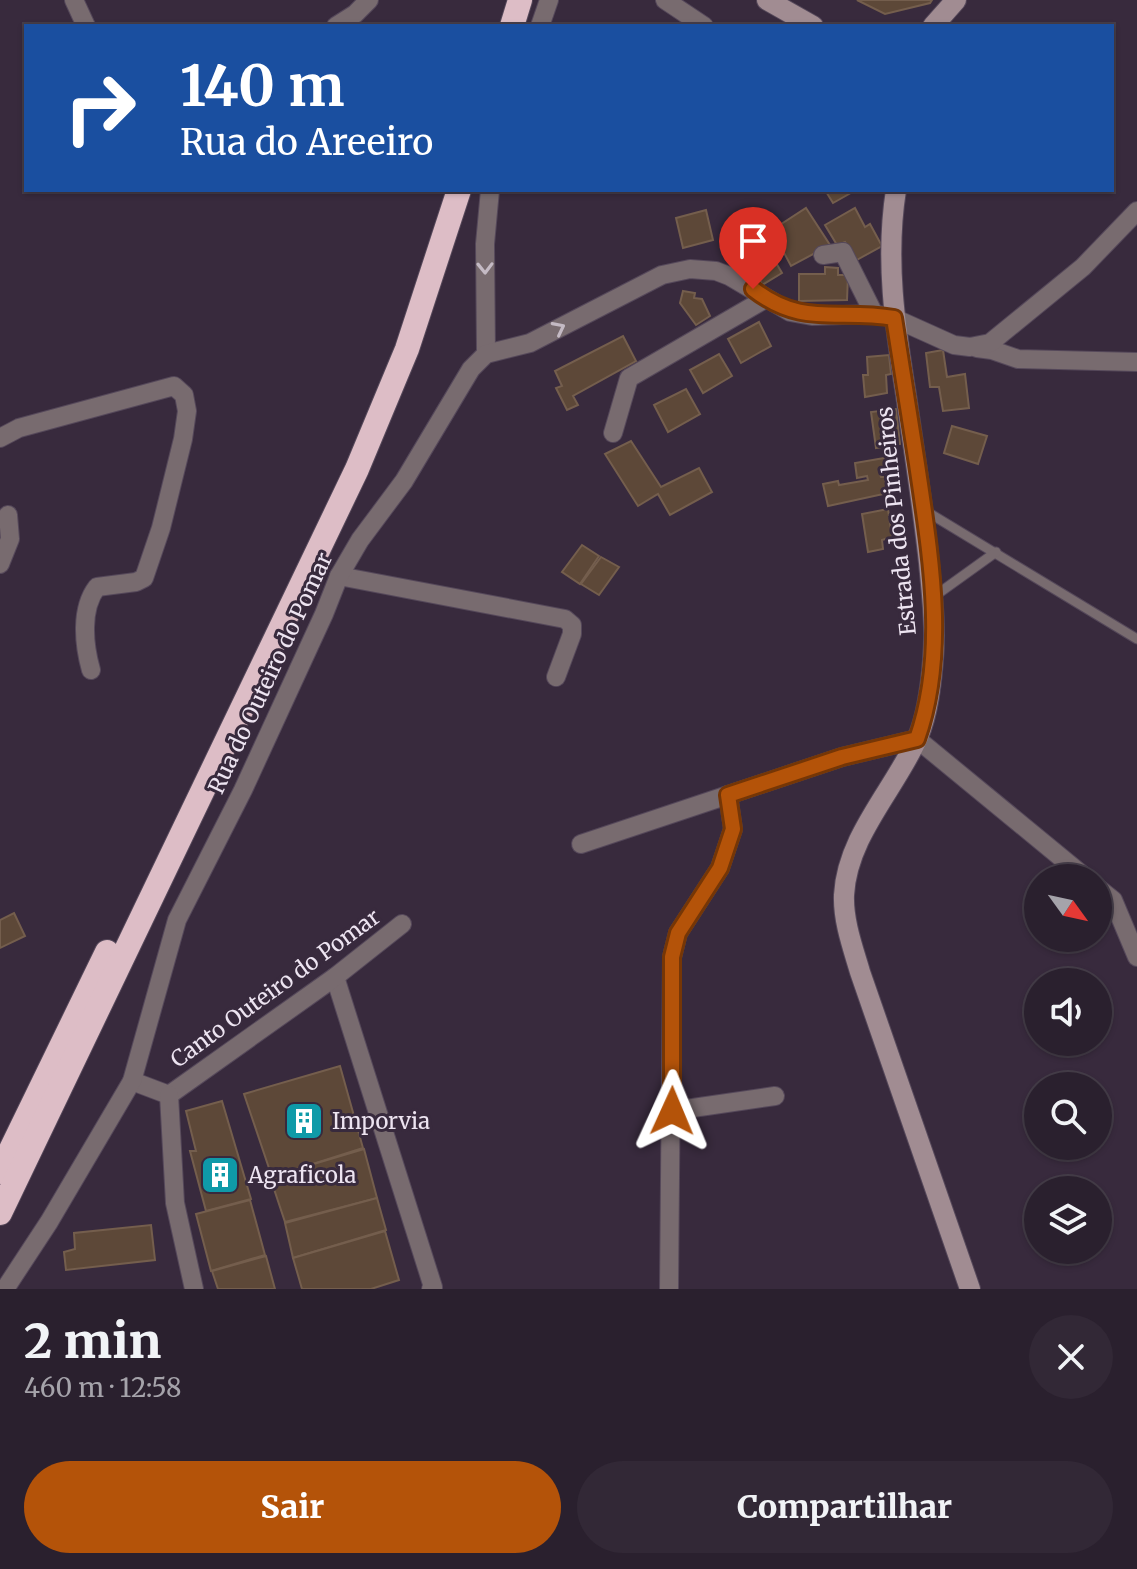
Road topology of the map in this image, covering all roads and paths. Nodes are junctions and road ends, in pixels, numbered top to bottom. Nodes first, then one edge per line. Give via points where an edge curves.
1 (74, 0) edge
2 (369, 0) edge
3 (504, 0) edge
4 (520, 0) edge
5 (549, 0) edge
6 (665, 0) edge
7 (767, 0) edge
8 (956, 0) edge
9 (971, 0) edge
10 (85, 24) edge
11 (339, 24) edge
12 (497, 24) edge
13 (513, 24) edge
14 (541, 24) edge
15 (701, 24) edge
16 (809, 24) edge
17 (935, 24) edge
18 (955, 24) edge
19 (442, 192) edge
20 (458, 192) edge
21 (490, 192) edge
22 (896, 192) edge
23 (1137, 211) edge
24 (823, 255) dead end
25 (759, 294) junction
26 (884, 316) junction
27 (970, 347) junction
28 (486, 354) junction
29 (1137, 362) edge
30 (613, 433) dead end
31 (0, 438) edge
32 (924, 510) junction
33 (8, 515) dead end
34 (996, 552) junction
35 (0, 564) edge
36 (339, 576) junction
37 (932, 598) junction
38 (1137, 639) edge
39 (91, 670) dead end
40 (556, 677) dead end
41 (917, 739) junction
42 (728, 795) junction
43 (581, 844) dead end
44 (1069, 864) edge
45 (1112, 899) edge
46 (402, 924) dead end
47 (1137, 957) edge
48 (335, 977) junction
49 (132, 1081) junction
50 (169, 1095) junction
51 (775, 1096) dead end
52 (672, 1111) junction
53 (0, 1172) edge
54 (0, 1213) edge
55 (5, 1289) edge
56 (194, 1289) edge
57 (431, 1289) edge
58 (669, 1289) edge
59 (970, 1289) edge

1 - 10 street
2 - 11 street
3 - 12 highway
4 - 13 highway
5 - 14 street
6 - 15 street
7 - 16 main road
8 - 17 main road
9 - 18 main road
19 - 53 highway via 399,324 344,461
20 - 54 highway via 407,349 357,469
21 -> 28 street
22 - 26 main road, Estrada dos Pinheiros
23 - 27 street via 1083,267 990,343
24 - 26 street via 843,252
25 - 26 street via 790,312 812,316
28 -> 25 street via 530,343 662,275 716,271
25 - 30 street via 629,378
26 - 27 street
26 - 32 main road, Estrada dos Pinheiros
27 - 29 street via 1018,359
28 - 36 street, Rua do Outeiro do Pomar via 471,369
31 - 39 street via 19,428 174,386 184,395 183,439 144,578 97,587 90,596 85,632
32 - 34 lane
32 - 37 main road, Estrada dos Pinheiros
33 - 35 street via 10,539
34 - 37 lane
34 - 38 lane
36 - 40 street via 565,619 572,634
36 - 49 street, Rua do Outeiro do Pomar via 249,777 177,920
37 - 41 main road, Estrada dos Pinheiros via 932,670
41 - 42 street via 842,757
41 - 44 street
41 - 59 main road, Estrada dos Pinheiros via 856,853 846,880 845,913 860,972
42 - 43 street
42 - 52 street via 733,829 720,868 678,933 672,957
45 - 47 street
46 - 48 street, Canto Outeiro do Pomar
48 - 50 street, Canto Outeiro do Pomar
48 - 57 street
49 - 50 street, Canto Outeiro do Pomar
49 - 55 street, Rua do Outeiro do Pomar
50 - 56 street via 175,1203
51 - 52 street
52 - 58 street

